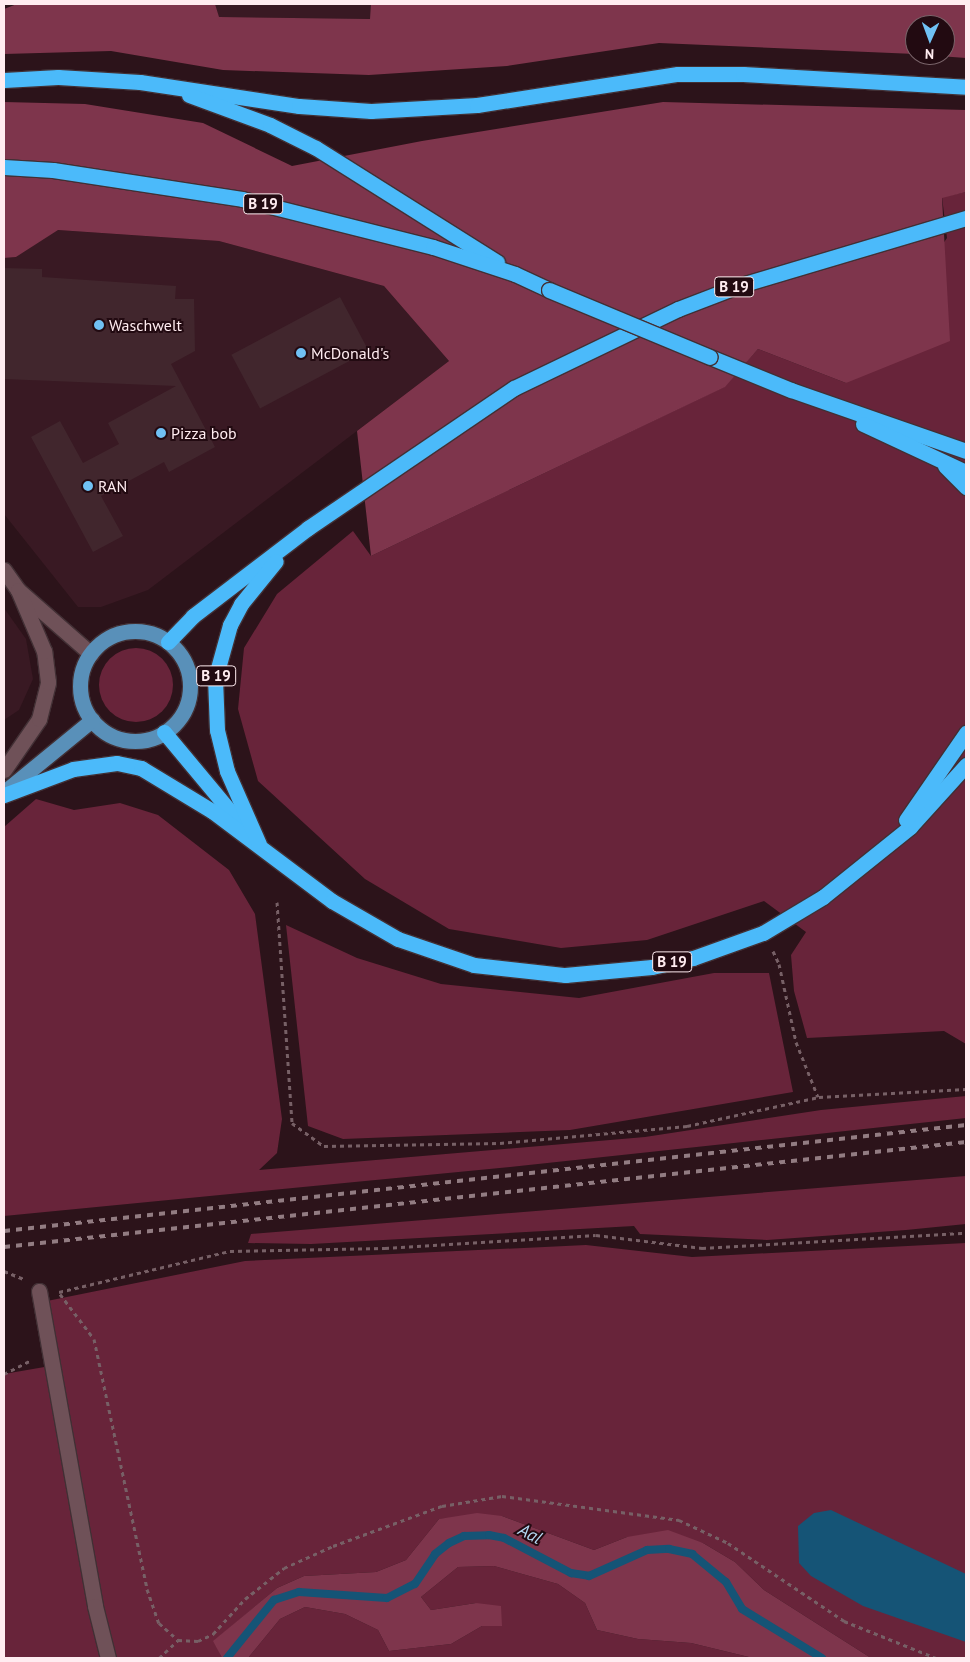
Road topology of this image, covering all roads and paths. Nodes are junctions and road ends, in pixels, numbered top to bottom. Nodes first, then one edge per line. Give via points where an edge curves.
1 (4, 80) edge
2 (140, 82) junction
3 (966, 87) edge
4 (4, 167) edge
5 (966, 218) edge
6 (515, 274) junction
7 (791, 390) junction
8 (966, 451) edge
9 (938, 460) junction
10 (966, 472) edge
11 (966, 487) edge
12 (308, 528) junction
13 (4, 570) edge
14 (18, 590) junction
15 (168, 642) junction
16 (91, 654) junction
17 (92, 720) junction
18 (164, 732) junction
19 (966, 733) edge
20 (966, 765) edge
21 (4, 770) edge
22 (4, 793) edge
23 (260, 846) junction
24 (880, 849) junction
25 (277, 902) dead end
26 (763, 932) junction
27 (966, 1089) edge
28 (819, 1097) junction
29 (966, 1233) edge
30 (39, 1291) joint
31 (59, 1292) junction
32 (50, 1350) junction
33 (4, 1374) edge
34 (178, 1640) junction
35 (108, 1658) edge
36 (158, 1658) edge
37 (936, 1658) edge

1 - 2 highway, B 19 via 58,77
2 - 3 highway, B 19 via 299,106 371,111 477,105 678,74 743,74
2 - 6 highway, B 19 via 206,100 316,148
4 - 6 highway, B 19 via 53,170 242,199 433,247
5 - 12 highway, B 19 via 741,285 585,352 514,388
6 - 7 highway, B 19, bridge
7 - 8 highway, B 19
7 - 9 highway, B 19
9 - 10 highway
9 - 11 highway, B 19
12 - 15 highway, B 19 via 193,616
12 - 23 highway, B 19 via 241,604 221,646 215,679 217,730 226,771
13 - 14 street
14 - 16 street
14 - 21 street via 44,651 48,682 39,719
15 - 16 main road via 135,631 110,638
15 - 18 main road via 185,662 190,688 183,713
16 - 17 main road via 80,687
17 - 18 main road via 113,736 126,740 152,738
17 - 22 main road
18 - 23 highway
19 - 24 highway, B 19 via 928,791
20 - 24 highway, B 19 via 931,807
22 - 23 highway via 72,768 117,764 141,768
23 - 26 highway, B 19 via 364,922 435,955 474,965 521,972 605,973 693,958
24 - 26 highway, B 19 via 823,897
25 - 28 path via 292,1123 324,1146 500,1143 687,1126
26 - 28 path via 779,964 796,1042
27 - 28 path
29 - 31 path via 702,1248 596,1235 385,1248 230,1251
30 - 31 path
30 - 32 street
31 - 34 path via 94,1339 147,1589 159,1623
32 - 33 path
32 - 35 street via 95,1606
34 - 36 path
34 - 37 path via 198,1641 213,1634 245,1599 284,1568 333,1546 442,1506 502,1496 679,1520 728,1543 844,1621

